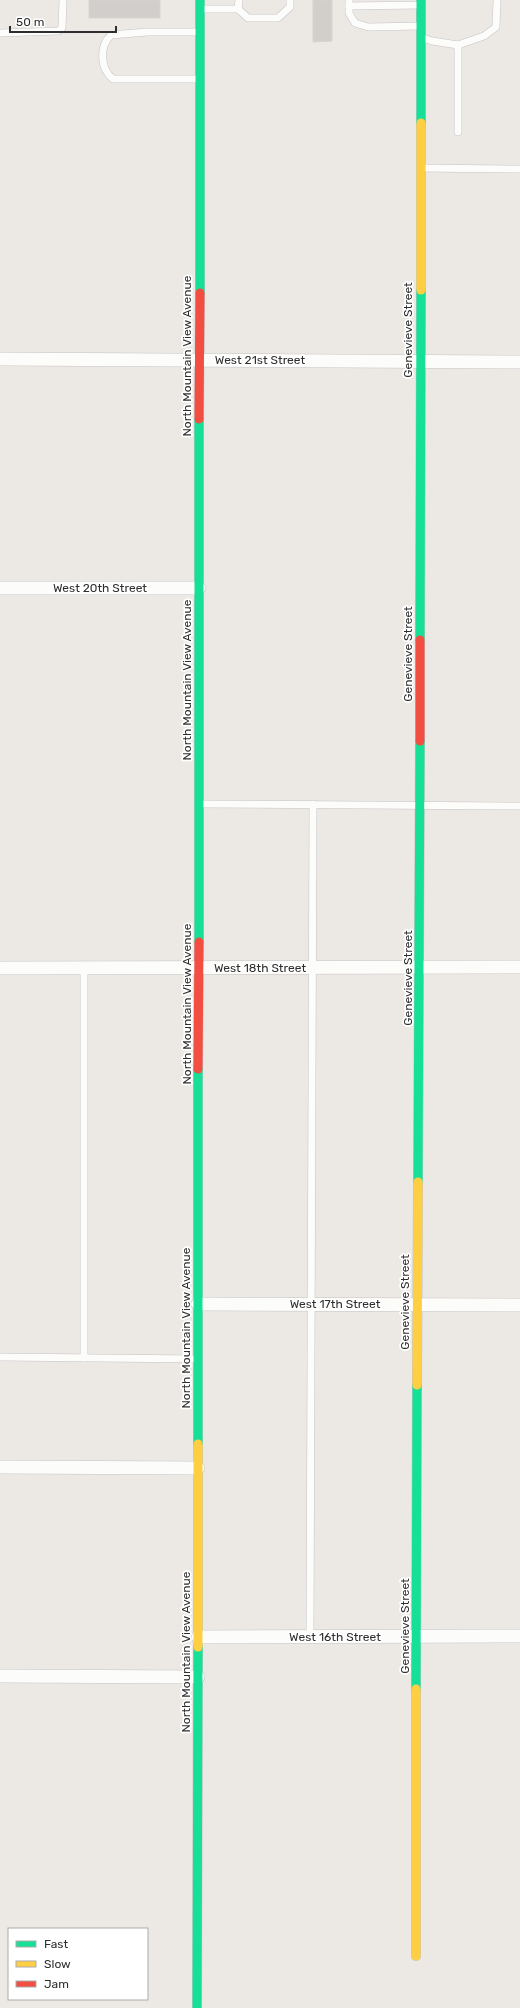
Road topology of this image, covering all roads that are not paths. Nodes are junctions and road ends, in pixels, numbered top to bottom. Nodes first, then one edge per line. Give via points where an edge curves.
1 (63, 0) edge
2 (239, 0) edge
3 (290, 0) edge
4 (497, 0) edge
5 (421, 2) edge
6 (348, 3) edge
7 (200, 4) edge
8 (238, 9) junction
9 (421, 26) junction
10 (200, 32) junction
11 (0, 33) edge
12 (421, 37) junction
13 (458, 45) junction
14 (200, 80) junction
15 (458, 132) dead end
16 (420, 168) junction
17 (520, 169) edge
18 (0, 359) edge
19 (199, 360) junction
20 (420, 361) junction
21 (520, 362) edge
22 (0, 588) edge
23 (199, 588) junction
24 (199, 804) junction
25 (313, 804) junction
26 (420, 805) junction
27 (520, 806) edge
28 (420, 967) junction
29 (520, 967) edge
30 (0, 968) edge
31 (84, 968) junction
32 (199, 968) junction
33 (314, 968) junction
34 (198, 1304) junction
35 (311, 1304) junction
36 (417, 1305) junction
37 (520, 1305) edge
38 (0, 1357) edge
39 (84, 1358) junction
40 (198, 1359) junction
41 (0, 1467) edge
42 (198, 1468) junction
43 (520, 1636) edge
44 (198, 1637) junction
45 (417, 1637) junction
46 (310, 1638) junction
47 (0, 1676) edge
48 (198, 1677) junction
49 (416, 1956) dead end
50 (197, 2008) edge

1 - 11 lane via 63,22 62,28 58,31
2 - 8 lane
3 - 8 lane via 290,7 278,18 248,18
4 - 13 lane via 496,27 484,36
5 - 6 lane
5 - 9 street, Genevieve Street
6 - 9 lane via 348,13 355,23 361,25
7 - 8 lane
7 - 10 street, North Mountain View Avenue
9 - 12 street, Genevieve Street
10 - 14 street, North Mountain View Avenue
10 - 14 lane via 111,35 105,42 103,52 104,67 107,74 114,78
12 - 13 lane
12 - 16 street, Genevieve Street
13 - 15 lane
14 - 19 street, North Mountain View Avenue
16 - 17 lane
16 - 20 street, Genevieve Street
18 - 19 street, West 21st Street
19 - 20 street, West 21st Street
19 - 23 street, North Mountain View Avenue
20 - 21 street, West 21st Street
20 - 26 street, Genevieve Street
22 - 23 street, West 20th Street
23 - 24 street, North Mountain View Avenue
24 - 25 lane
24 - 32 street, North Mountain View Avenue
25 - 26 lane
25 - 33 lane
26 - 27 lane
26 - 28 street, Genevieve Street
28 - 29 street, West 18th Street
28 - 33 street, West 18th Street
28 - 36 street, Genevieve Street
30 - 31 street, West 18th Street
31 - 32 street, West 18th Street
31 - 39 lane
32 - 33 street, West 18th Street
32 - 34 street, North Mountain View Avenue
33 - 35 lane
34 - 35 street, West 17th Street
34 - 40 street, North Mountain View Avenue
35 - 36 street, West 17th Street
35 - 46 lane
36 - 37 street, West 17th Street
36 - 45 street, Genevieve Street
38 - 39 lane
39 - 40 lane
40 - 42 street, North Mountain View Avenue
41 - 42 street
42 - 44 street, North Mountain View Avenue
43 - 45 street, West 16th Street
44 - 46 street, West 16th Street
44 - 48 street, North Mountain View Avenue
45 - 46 street, West 16th Street
45 - 49 street, Genevieve Street
47 - 48 street
48 - 50 street, North Mountain View Avenue

